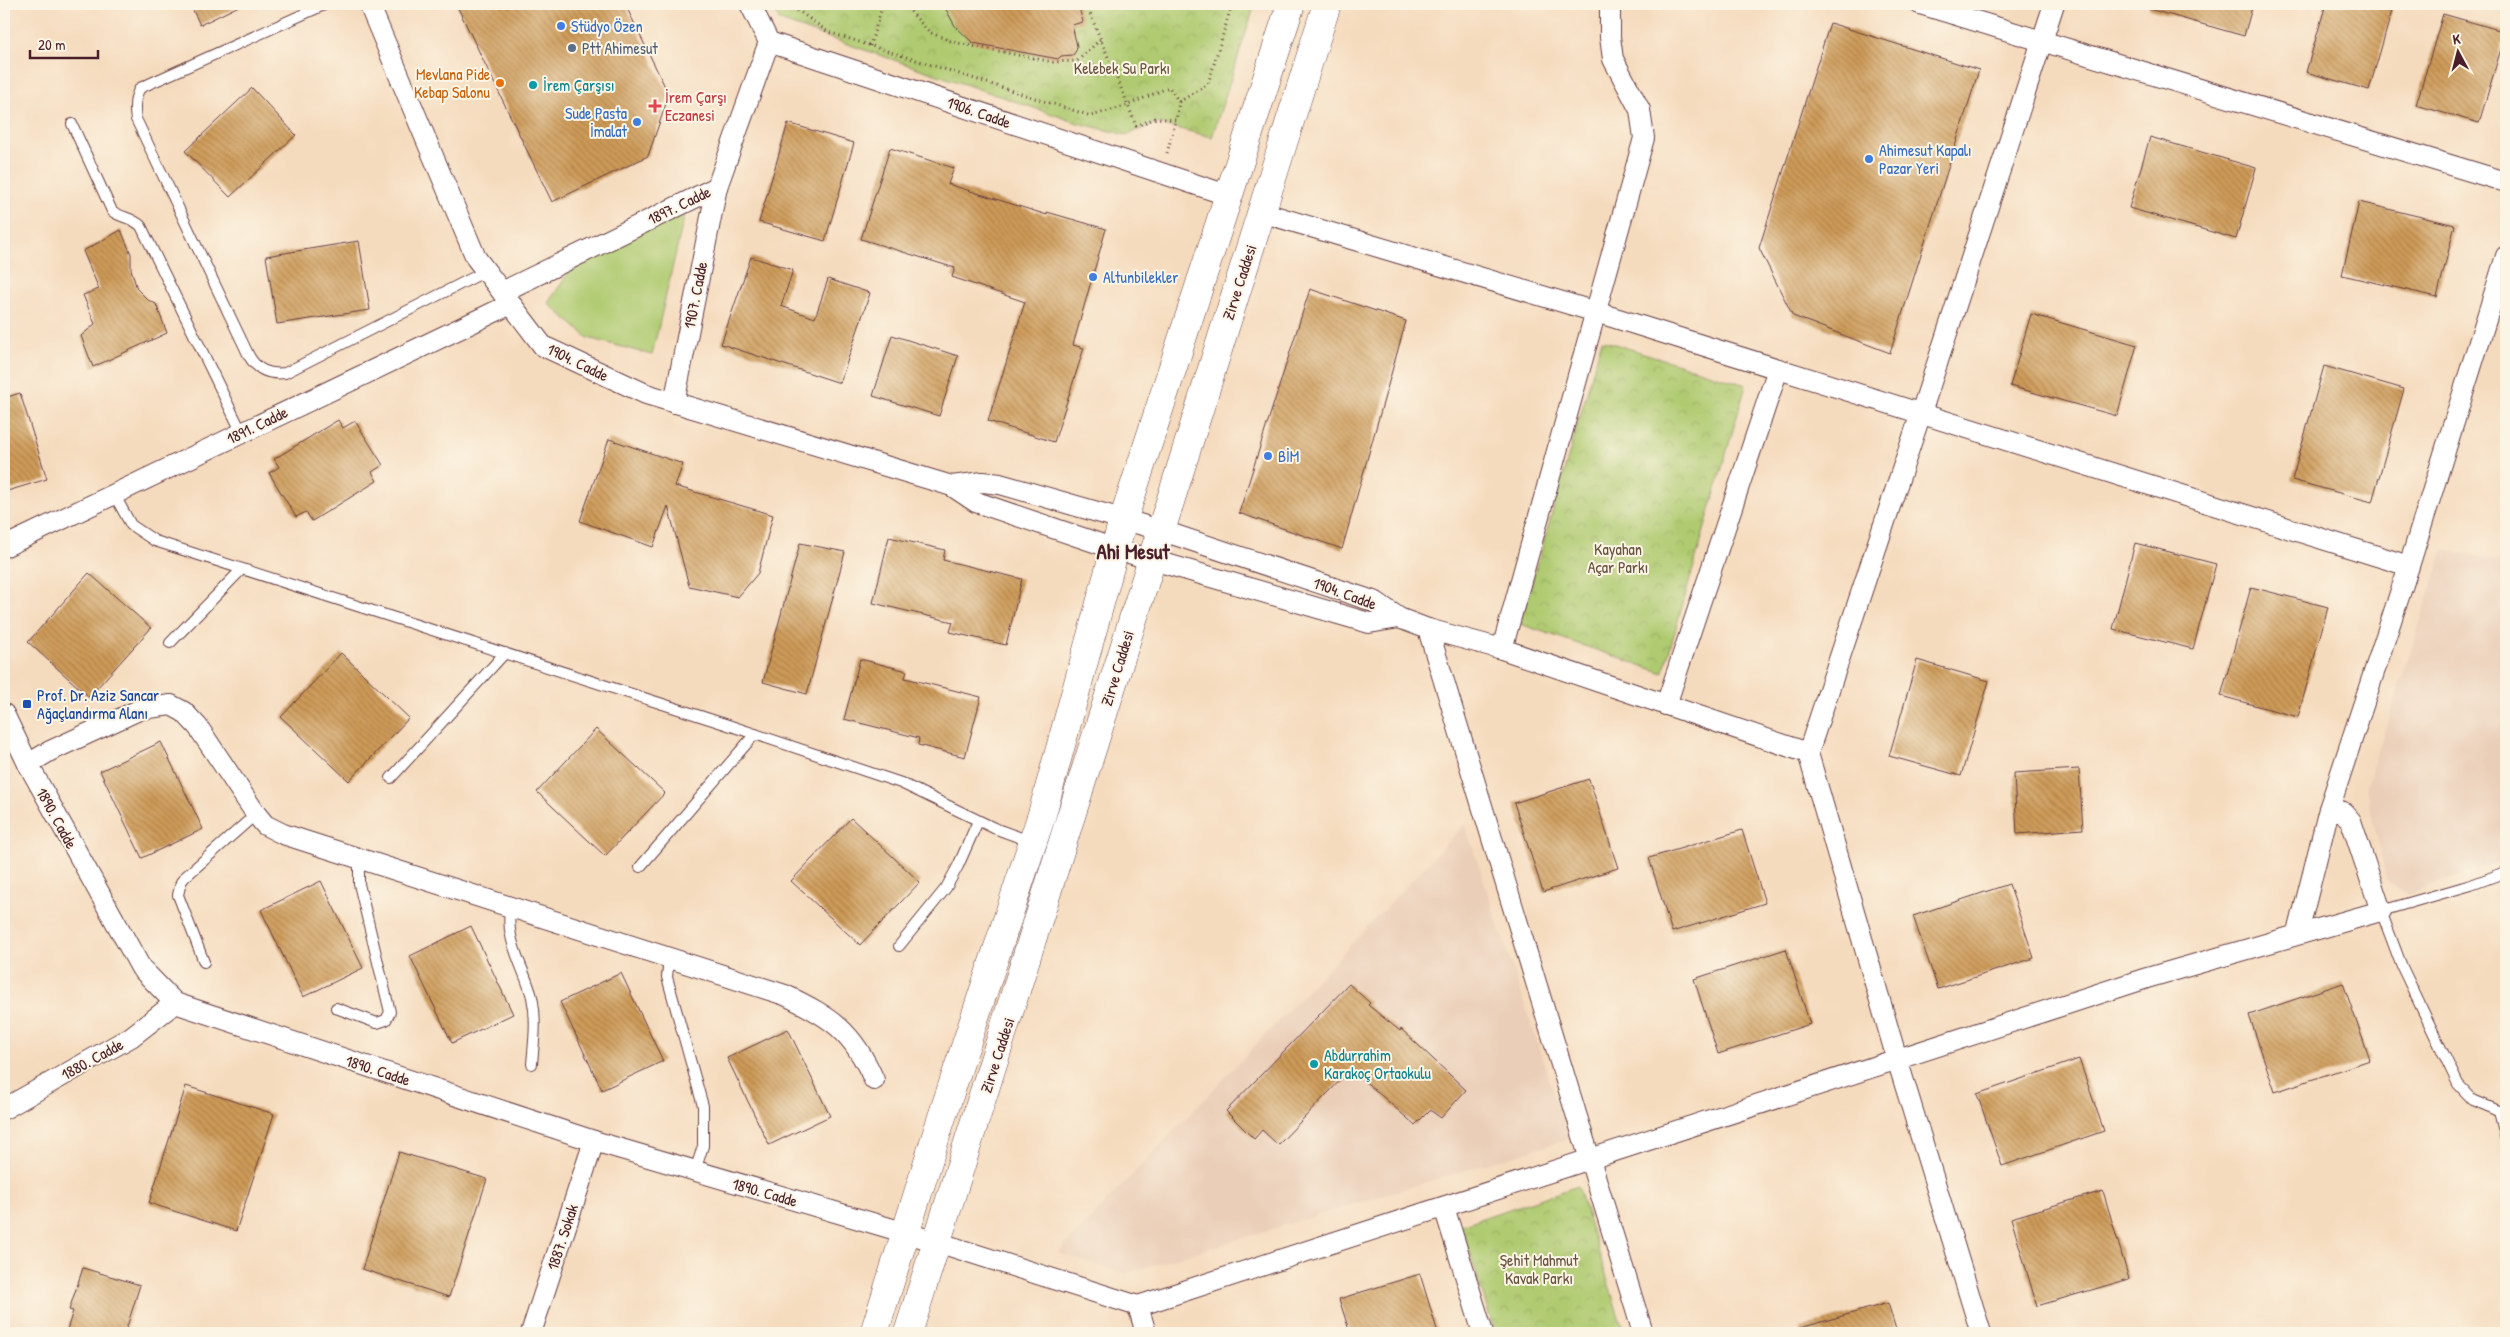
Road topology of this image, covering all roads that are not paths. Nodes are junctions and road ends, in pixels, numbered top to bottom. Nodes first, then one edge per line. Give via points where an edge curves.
1 (326, 4) edge
2 (369, 4) edge
3 (750, 4) edge
4 (1291, 4) edge
5 (1327, 4) edge
6 (1610, 4) edge
7 (1920, 4) edge
8 (2054, 4) edge
9 (2042, 41) junction
10 (769, 42) junction
11 (72, 124) dead end
12 (2506, 182) edge
13 (717, 187) junction
14 (1230, 196) junction
15 (1261, 212) junction
16 (2506, 256) edge
17 (486, 271) junction
18 (507, 298) junction
19 (1596, 312) junction
20 (1778, 368) junction
21 (674, 403) junction
22 (1921, 413) junction
23 (242, 433) junction
24 (952, 486) junction
25 (114, 494) junction
26 (1124, 519) junction
27 (1160, 530) junction
28 (4, 546) edge
29 (1115, 549) junction
30 (1151, 560) junction
31 (2409, 566) junction
32 (242, 569) junction
33 (1399, 618) junction
34 (1428, 629) junction
35 (170, 643) dead end
36 (1502, 649) junction
37 (505, 653) junction
38 (1666, 705) junction
39 (4, 714) edge
40 (755, 734) junction
41 (1808, 753) junction
42 (28, 764) junction
43 (391, 778) dead end
44 (2329, 809) junction
45 (256, 814) junction
46 (978, 821) junction
47 (1033, 842) junction
48 (360, 858) junction
49 (640, 868) dead end
50 (2506, 872) edge
51 (511, 907) junction
52 (2381, 911) junction
53 (2298, 934) junction
54 (899, 946) dead end
55 (669, 958) junction
56 (204, 962) dead end
57 (175, 1003) junction
58 (336, 1008) dead end
59 (1897, 1059) junction
60 (532, 1064) dead end
61 (874, 1080) dead end
62 (4, 1109) edge
63 (2503, 1111) edge
64 (2506, 1140) edge
65 (594, 1142) junction
66 (1589, 1158) junction
67 (695, 1171) junction
68 (1444, 1207) junction
69 (905, 1233) junction
70 (937, 1242) junction
71 (1138, 1306) junction
72 (531, 1333) edge
73 (874, 1333) edge
74 (908, 1333) edge
75 (1146, 1333) edge
76 (1483, 1333) edge
77 (1643, 1333) edge
78 (1981, 1333) edge

1 - 17 lane via 140,88 135,102 136,120 249,356 263,371 284,373
2 - 17 street, 1904. Cadde via 476,258
3 - 10 street
4 - 14 main road, Zirve Caddesi
5 - 15 main road, Zirve Caddesi
6 - 19 street via 1613,59 1640,110 1644,138
7 - 9 street
8 - 9 street
9 - 12 street
9 - 22 street
10 - 13 street, 1897. Cadde
10 - 14 street, 1906. Cadde
11 - 23 lane via 112,210 130,217 141,226
13 - 18 street, 1897. Cadde
13 - 21 street, 1907. Cadde
14 - 26 main road, Zirve Caddesi
15 - 19 street
15 - 27 main road, Zirve Caddesi
16 - 31 street
17 - 18 street, 1904. Cadde
18 - 21 street, 1904. Cadde via 543,346 646,394
18 - 23 street, 1891. Cadde
19 - 20 street
19 - 36 street
20 - 22 street
20 - 38 street
21 - 24 street, 1904. Cadde
22 - 31 street
22 - 41 street
23 - 25 street, 1891. Cadde
24 - 26 street, 1904. Cadde via 983,482 1000,484
24 - 29 street, 1904. Cadde via 976,502
25 - 28 street, 1891. Cadde
25 - 32 lane via 131,525 155,541
26 - 27 street, 1904. Cadde
26 - 29 main road, Zirve Caddesi
27 - 30 main road, Zirve Caddesi
27 - 33 street, 1904. Cadde via 1376,602
29 - 30 street, 1904. Cadde
29 - 47 main road, Zirve Caddesi
30 - 33 street, 1904. Cadde via 1369,624
30 - 70 main road, Zirve Caddesi
31 - 44 street
32 - 35 lane
32 - 37 lane
33 - 34 street
34 - 36 street
34 - 66 street
36 - 38 street
37 - 40 lane
37 - 43 lane
38 - 41 street
39 - 42 street, 1890. Cadde
40 - 46 lane via 900,783
40 - 49 lane
41 - 59 street
42 - 45 street via 141,709 171,704 184,712 198,728
42 - 57 street, 1890. Cadde via 141,968
44 - 52 street via 2343,812 2351,821
44 - 53 street
45 - 48 street via 265,825 283,834
45 - 56 lane via 185,877 179,888 180,902
46 - 47 lane
46 - 54 lane via 946,888
47 - 69 main road, Zirve Caddesi
48 - 51 street
48 - 58 lane via 359,884 390,1012 386,1020 377,1023
50 - 52 lane
51 - 55 street
51 - 60 lane via 508,922 535,1015
52 - 53 street
52 - 63 lane via 2402,967 2458,1084 2473,1100
53 - 59 street via 2147,978
55 - 61 street via 785,995 810,1007 853,1040 866,1059
55 - 67 lane via 667,977 703,1106 703,1146
57 - 62 street, 1880. Cadde via 131,1037
57 - 65 street, 1890. Cadde
59 - 66 street
59 - 78 street
63 - 64 lane
65 - 67 street, 1890. Cadde
65 - 72 street, 1887. Sokak
66 - 68 street
66 - 77 street
67 - 69 street, 1890. Cadde
68 - 71 street
68 - 76 street
69 - 70 street, 1890. Cadde
69 - 73 main road, Zirve Caddesi
70 - 71 street, 1890. Cadde
70 - 74 main road, Zirve Caddesi
71 - 75 street

